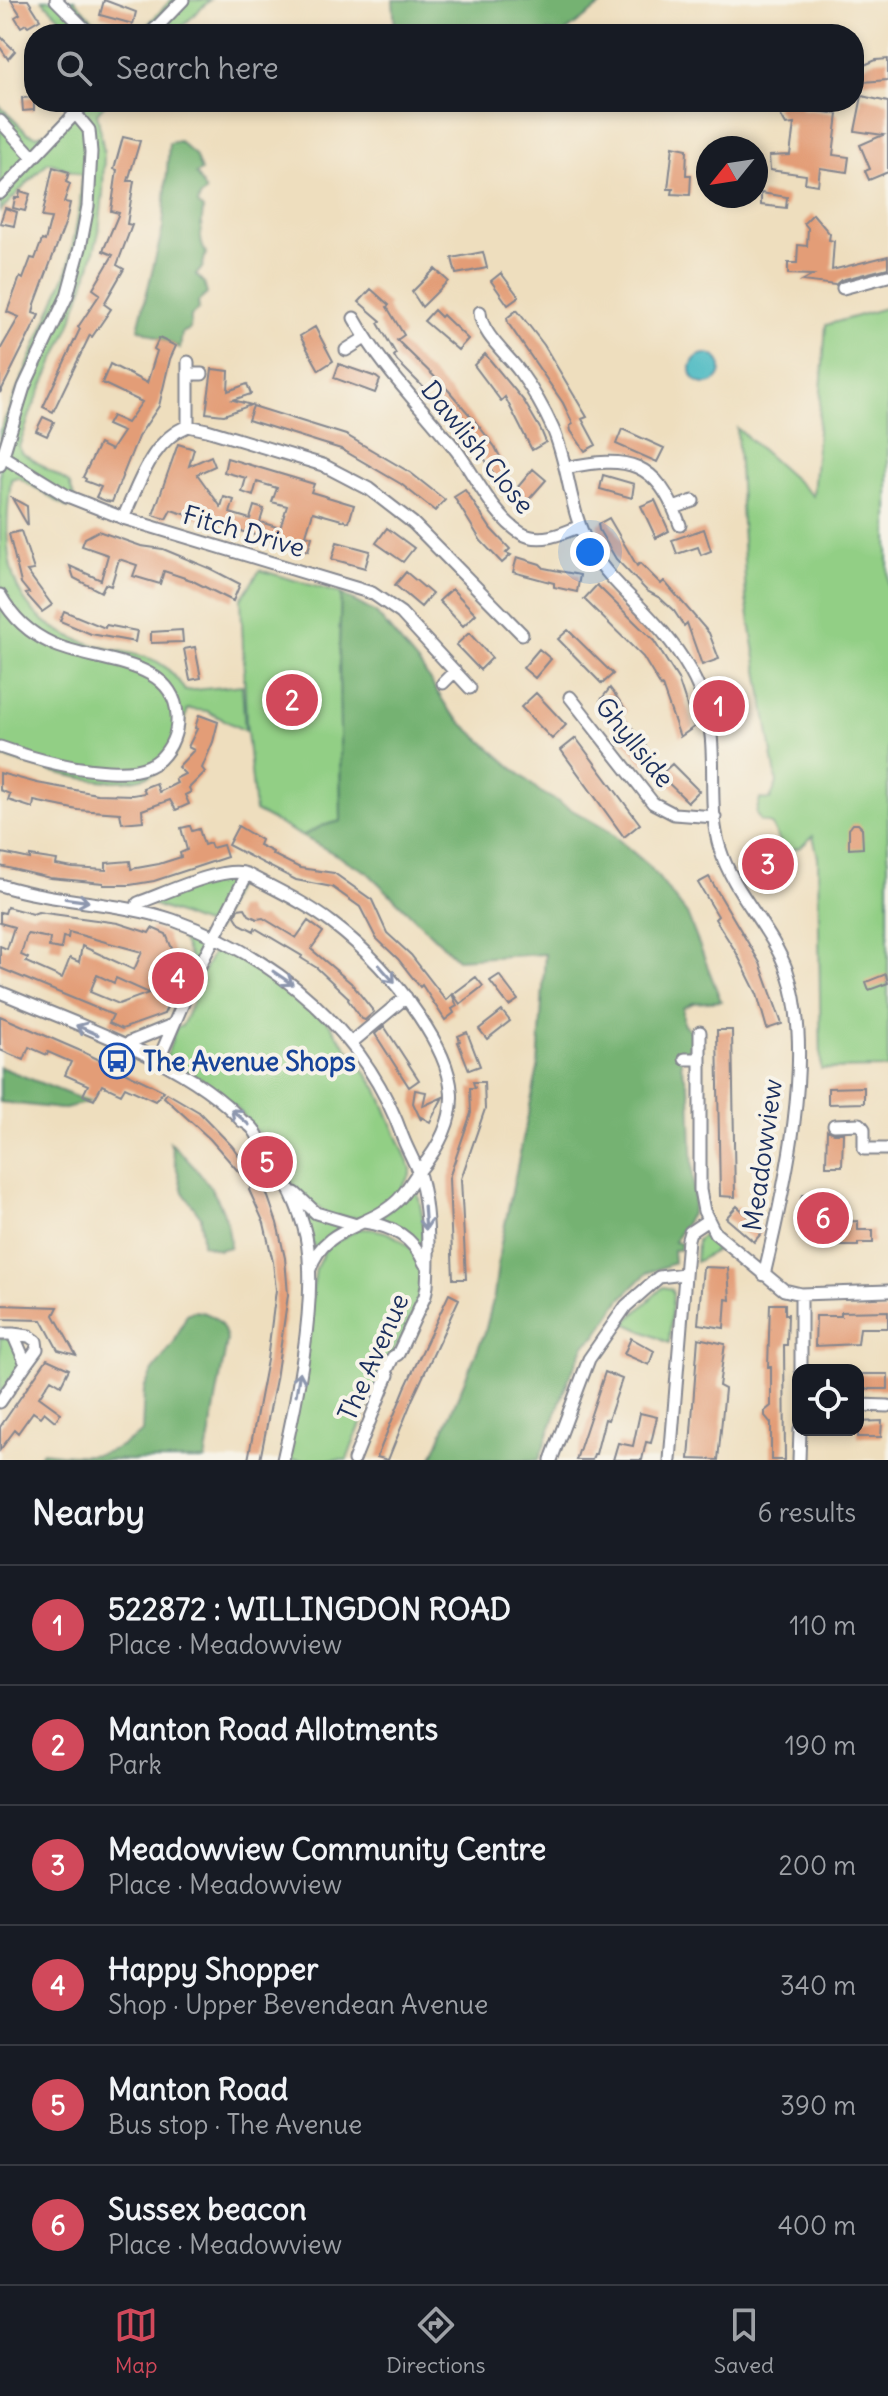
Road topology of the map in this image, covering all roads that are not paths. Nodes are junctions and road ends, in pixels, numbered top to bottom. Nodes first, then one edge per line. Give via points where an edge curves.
1 (56, 0) edge
2 (183, 0) edge
3 (80, 24) edge
4 (160, 24) edge
5 (75, 113) joint
6 (0, 121) edge
7 (32, 156) junction
8 (0, 193) edge
9 (888, 276) edge
10 (843, 288) dead end
11 (480, 312) dead end
12 (354, 318) dead end
13 (365, 338) junction
14 (346, 350) dead end
15 (202, 374) dead end
16 (188, 426) junction
17 (1, 461) edge
18 (565, 468) junction
19 (693, 501) dead end
20 (674, 508) junction
21 (123, 518) junction
22 (680, 525) dead end
23 (580, 526) junction
24 (0, 595) edge
25 (0, 608) edge
26 (13, 616) junction
27 (522, 634) dead end
28 (455, 671) junction
29 (443, 683) dead end
30 (470, 688) dead end
31 (570, 697) dead end
32 (0, 747) edge
33 (715, 817) junction
34 (247, 874) junction
35 (0, 885) edge
36 (136, 910) junction
37 (216, 938) junction
38 (0, 992) edge
39 (406, 997) junction
40 (172, 1025) junction
41 (700, 1032) dead end
42 (351, 1043) junction
43 (127, 1047) junction
44 (685, 1059) dead end
45 (699, 1059) junction
46 (158, 1061) junction
47 (834, 1125) dead end
48 (888, 1149) edge
49 (280, 1171) junction
50 (419, 1172) junction
51 (708, 1220) junction
52 (358, 1223) junction
53 (310, 1269) junction
54 (428, 1271) junction
55 (684, 1274) junction
56 (764, 1275) junction
57 (888, 1291) edge
58 (801, 1294) junction
59 (6, 1334) edge
60 (26, 1364) junction
61 (801, 1364) edge
62 (0, 1402) edge
63 (864, 1405) edge
64 (888, 1406) edge
65 (800, 1436) edge
66 (283, 1460) edge
67 (354, 1460) edge
68 (551, 1460) edge
69 (670, 1460) edge
70 (799, 1460) edge

1 - 3 street
2 - 4 street
5 - 7 street
5 - 17 street via 89,130 91,152 80,248 67,296 24,387
6 - 7 street
7 - 8 street
9 - 10 street
11 - 18 street, Meadowview via 539,401
12 - 13 street, Dawlish Close
13 - 14 street
13 - 23 street, Dawlish Close via 509,524 540,537
15 - 16 street via 188,368
16 - 21 street via 158,447
16 - 27 street via 323,465 369,489 413,523
17 - 21 street, Fitch Drive
18 - 20 street via 608,460 631,464 656,481
18 - 23 street, Meadowview
19 - 20 street
20 - 22 street
21 - 28 street, Fitch Drive via 372,593 401,613
23 - 33 street, Meadowview via 606,572 672,642 699,690 711,732
24 - 26 street
25 - 26 street
26 - 32 street via 33,634 62,648 154,675 172,694 177,724 168,750 137,771 57,764
28 - 29 street
28 - 30 street, Fitch Drive
31 - 33 street, Ghyllside via 653,803 674,814
33 - 56 street, Meadowview via 722,855 780,954 795,1009 795,1113
34 - 36 street via 231,871 138,903
34 - 37 street
34 -> 39 street via 331,922
35 -> 36 street, The Avenue
36 - 37 street, The Avenue
37 - 40 street
37 -> 42 street, The Avenue via 303,992
43 -> 38 street, The Avenue
39 - 42 street
39 - 50 street via 444,1058 451,1087 444,1133
40 - 43 street
40 - 46 street
41 - 45 street
42 - 50 street, The Avenue via 389,1101
43 - 46 street, The Avenue
44 - 45 street
45 - 51 street via 700,1190
49 -> 46 street, The Avenue via 247,1122 198,1083
47 - 48 street via 860,1124 864,1153
49 - 52 street, The Avenue via 309,1208 324,1217
49 - 53 street, The Avenue via 302,1222
50 - 52 street via 395,1202
50 -> 54 street, The Avenue
51 - 55 street via 688,1235
51 - 56 street
52 - 53 street via 322,1246
52 - 54 street, The Avenue via 392,1228 406,1237
66 -> 53 street, The Avenue via 303,1351
54 - 67 street, The Avenue via 425,1296 393,1357
55 - 68 street via 659,1277 626,1306 589,1359
55 - 69 street
56 - 58 street via 784,1290
57 - 58 street
58 - 61 street
59 - 60 street
59 - 60 street via 31,1336 37,1343
60 - 62 street
63 - 64 street
65 - 70 street

